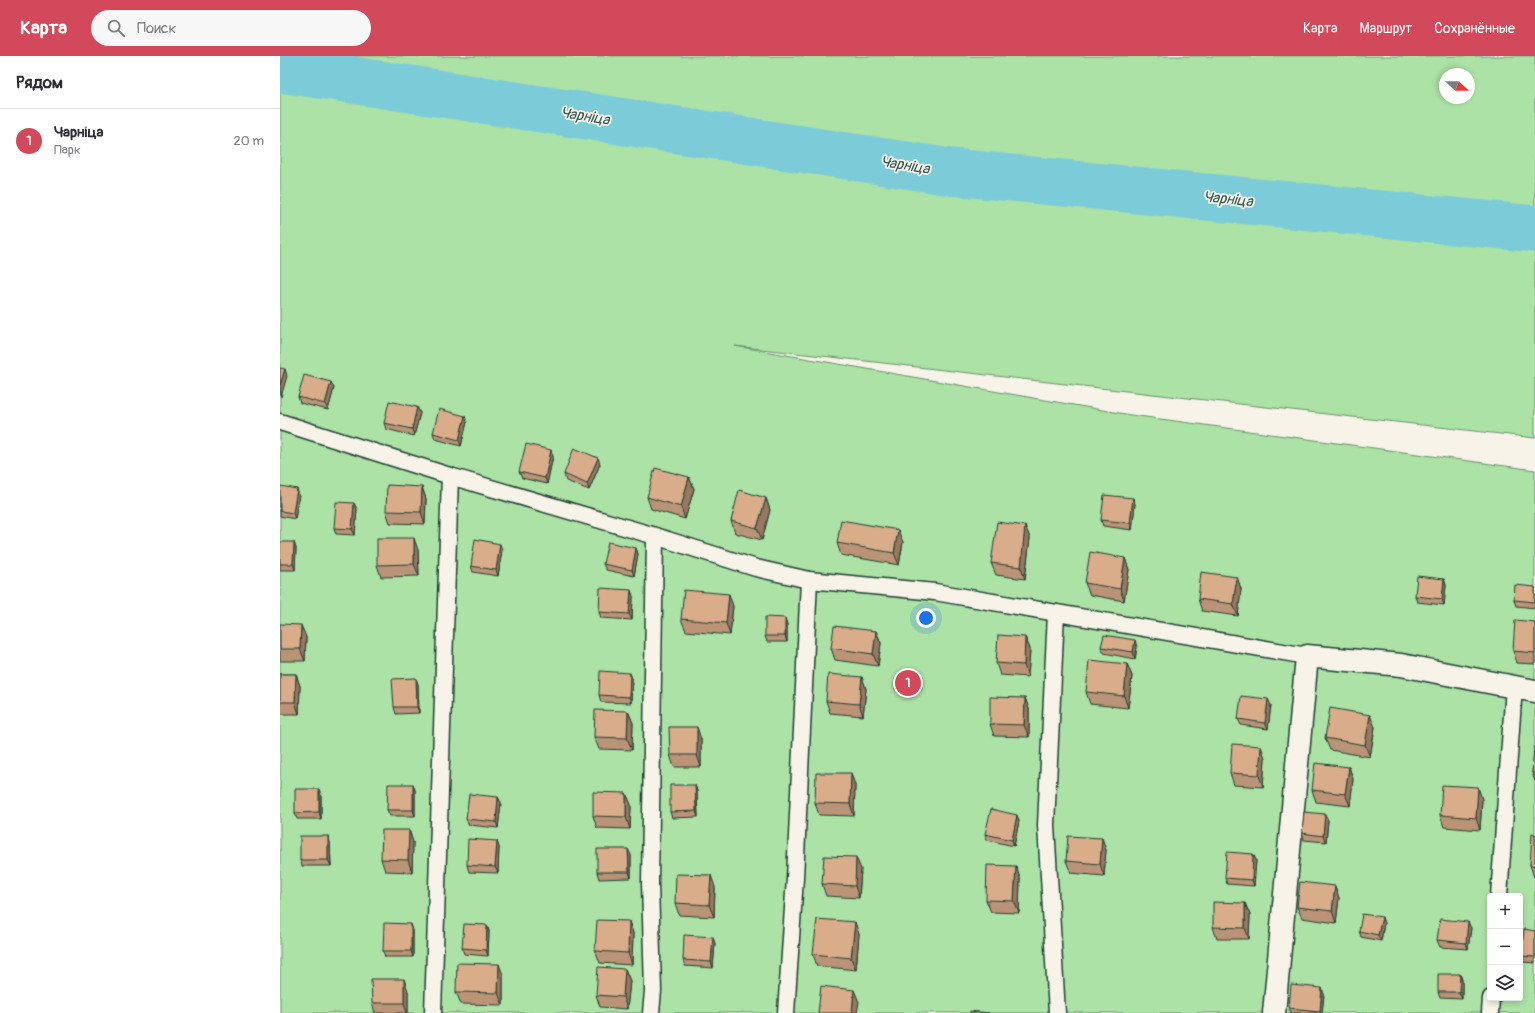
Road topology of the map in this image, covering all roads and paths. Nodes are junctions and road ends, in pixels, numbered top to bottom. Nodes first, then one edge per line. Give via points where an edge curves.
1 (280, 422) edge
2 (450, 476) junction
3 (655, 536) junction
4 (809, 580) junction
5 (1056, 613) junction
6 (1307, 656) junction
7 (1514, 687) junction
8 (1535, 691) edge
9 (1499, 893) edge
10 (1491, 1001) edge
11 (433, 1013) edge
12 (651, 1013) edge
13 (786, 1013) edge
14 (1057, 1013) edge
15 (1274, 1013) edge
16 (1490, 1013) edge

1 - 2 lane
2 - 3 lane
2 - 11 lane
3 - 4 lane via 756,568
3 - 12 lane via 650,883 653,991
4 - 5 lane via 936,592
4 - 13 lane
5 - 6 lane
5 - 14 lane via 1046,825
6 - 7 street via 1401,665
6 - 15 street
7 - 8 street
7 - 9 lane
10 - 16 lane

